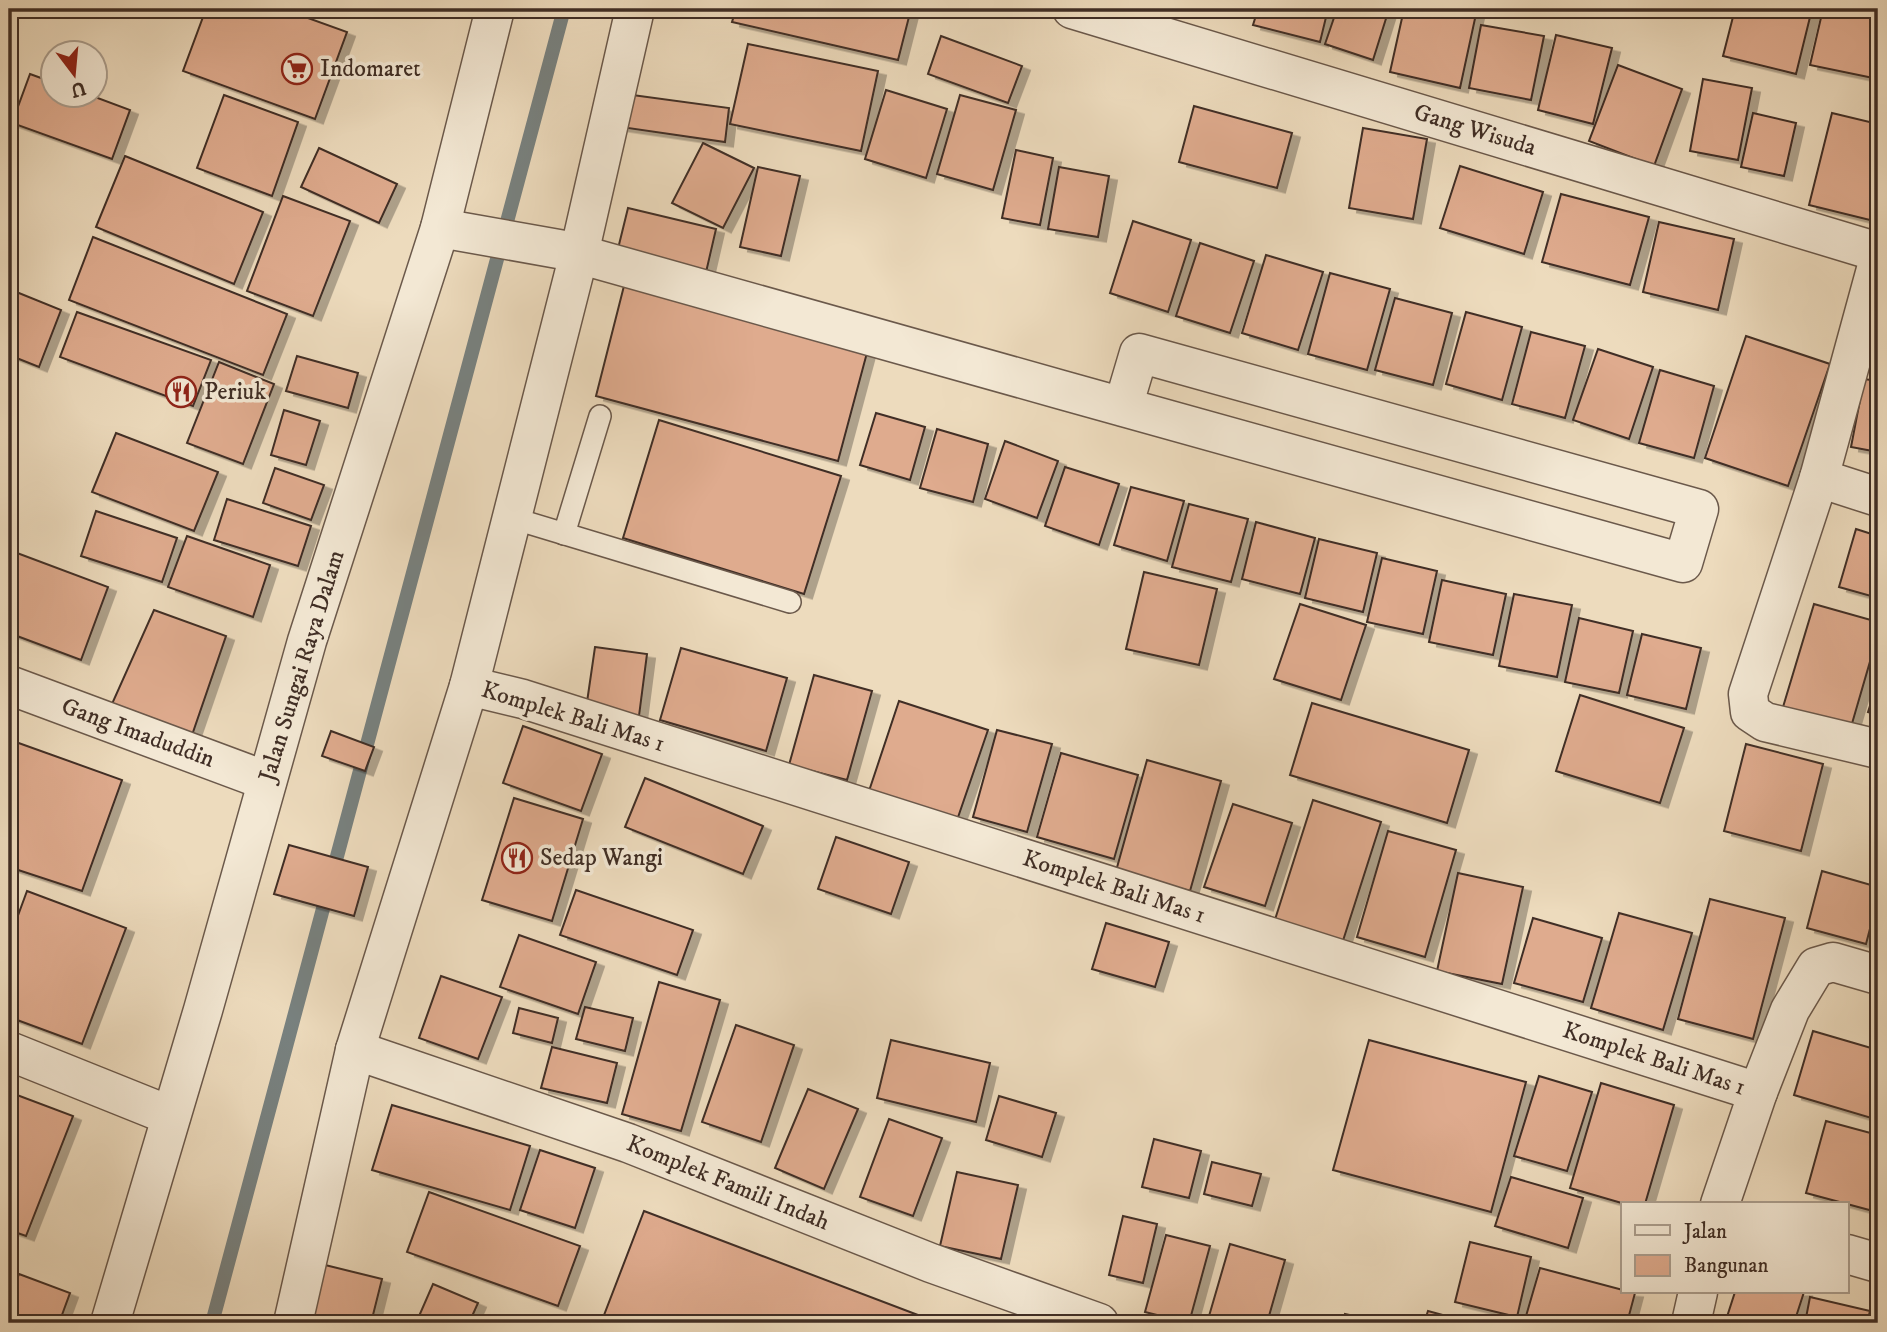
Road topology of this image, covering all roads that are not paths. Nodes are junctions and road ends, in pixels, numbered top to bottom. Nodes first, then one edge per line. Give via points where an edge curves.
1 (495, 9) edge
2 (635, 9) edge
3 (1072, 9) edge
4 (457, 231) junction
5 (571, 252) junction
6 (1878, 252) edge
7 (1878, 262) edge
8 (562, 401) dead end
9 (1123, 407) junction
10 (600, 415) dead end
11 (1819, 478) junction
12 (1878, 497) edge
13 (518, 520) junction
14 (564, 534) junction
15 (790, 602) dead end
16 (9, 685) edge
17 (469, 686) junction
18 (1878, 749) edge
19 (267, 781) junction
20 (1863, 971) edge
21 (355, 1050) junction
22 (9, 1051) edge
23 (1758, 1092) junction
24 (171, 1116) junction
25 (1721, 1202) edge
26 (1848, 1254) edge
27 (1878, 1263) edge
28 (1698, 1294) edge
29 (110, 1323) edge
30 (293, 1323) edge
31 (1099, 1323) edge
32 (1691, 1323) edge

1 - 4 street, Jalan Sungai Raya Dalam
2 - 5 street
3 - 6 street, Gang Wisuda
4 - 5 street
4 - 19 street, Jalan Sungai Raya Dalam via 307,641
5 - 9 street
5 - 13 street
7 - 11 street
8 - 13 lane
9 - 9 street via 1139,353 1699,509 1683,563
10 - 14 lane
11 - 12 street
11 - 18 street via 1748,694 1750,712 1765,722
13 - 14 lane
13 - 17 street
14 - 15 lane
16 - 19 street, Gang Imaduddin
17 - 21 street
17 - 23 street, Komplek Bali Mas 1 via 523,699
19 - 24 street, Jalan Sungai Raya Dalam
20 - 23 street via 1833,962 1816,967 1790,1010
21 - 30 street
21 - 31 street, Komplek Famili Indah via 628,1143 931,1263
22 - 24 street
23 - 25 street
24 - 29 street, Jalan Sungai Raya Dalam
26 - 27 street
28 - 32 street

